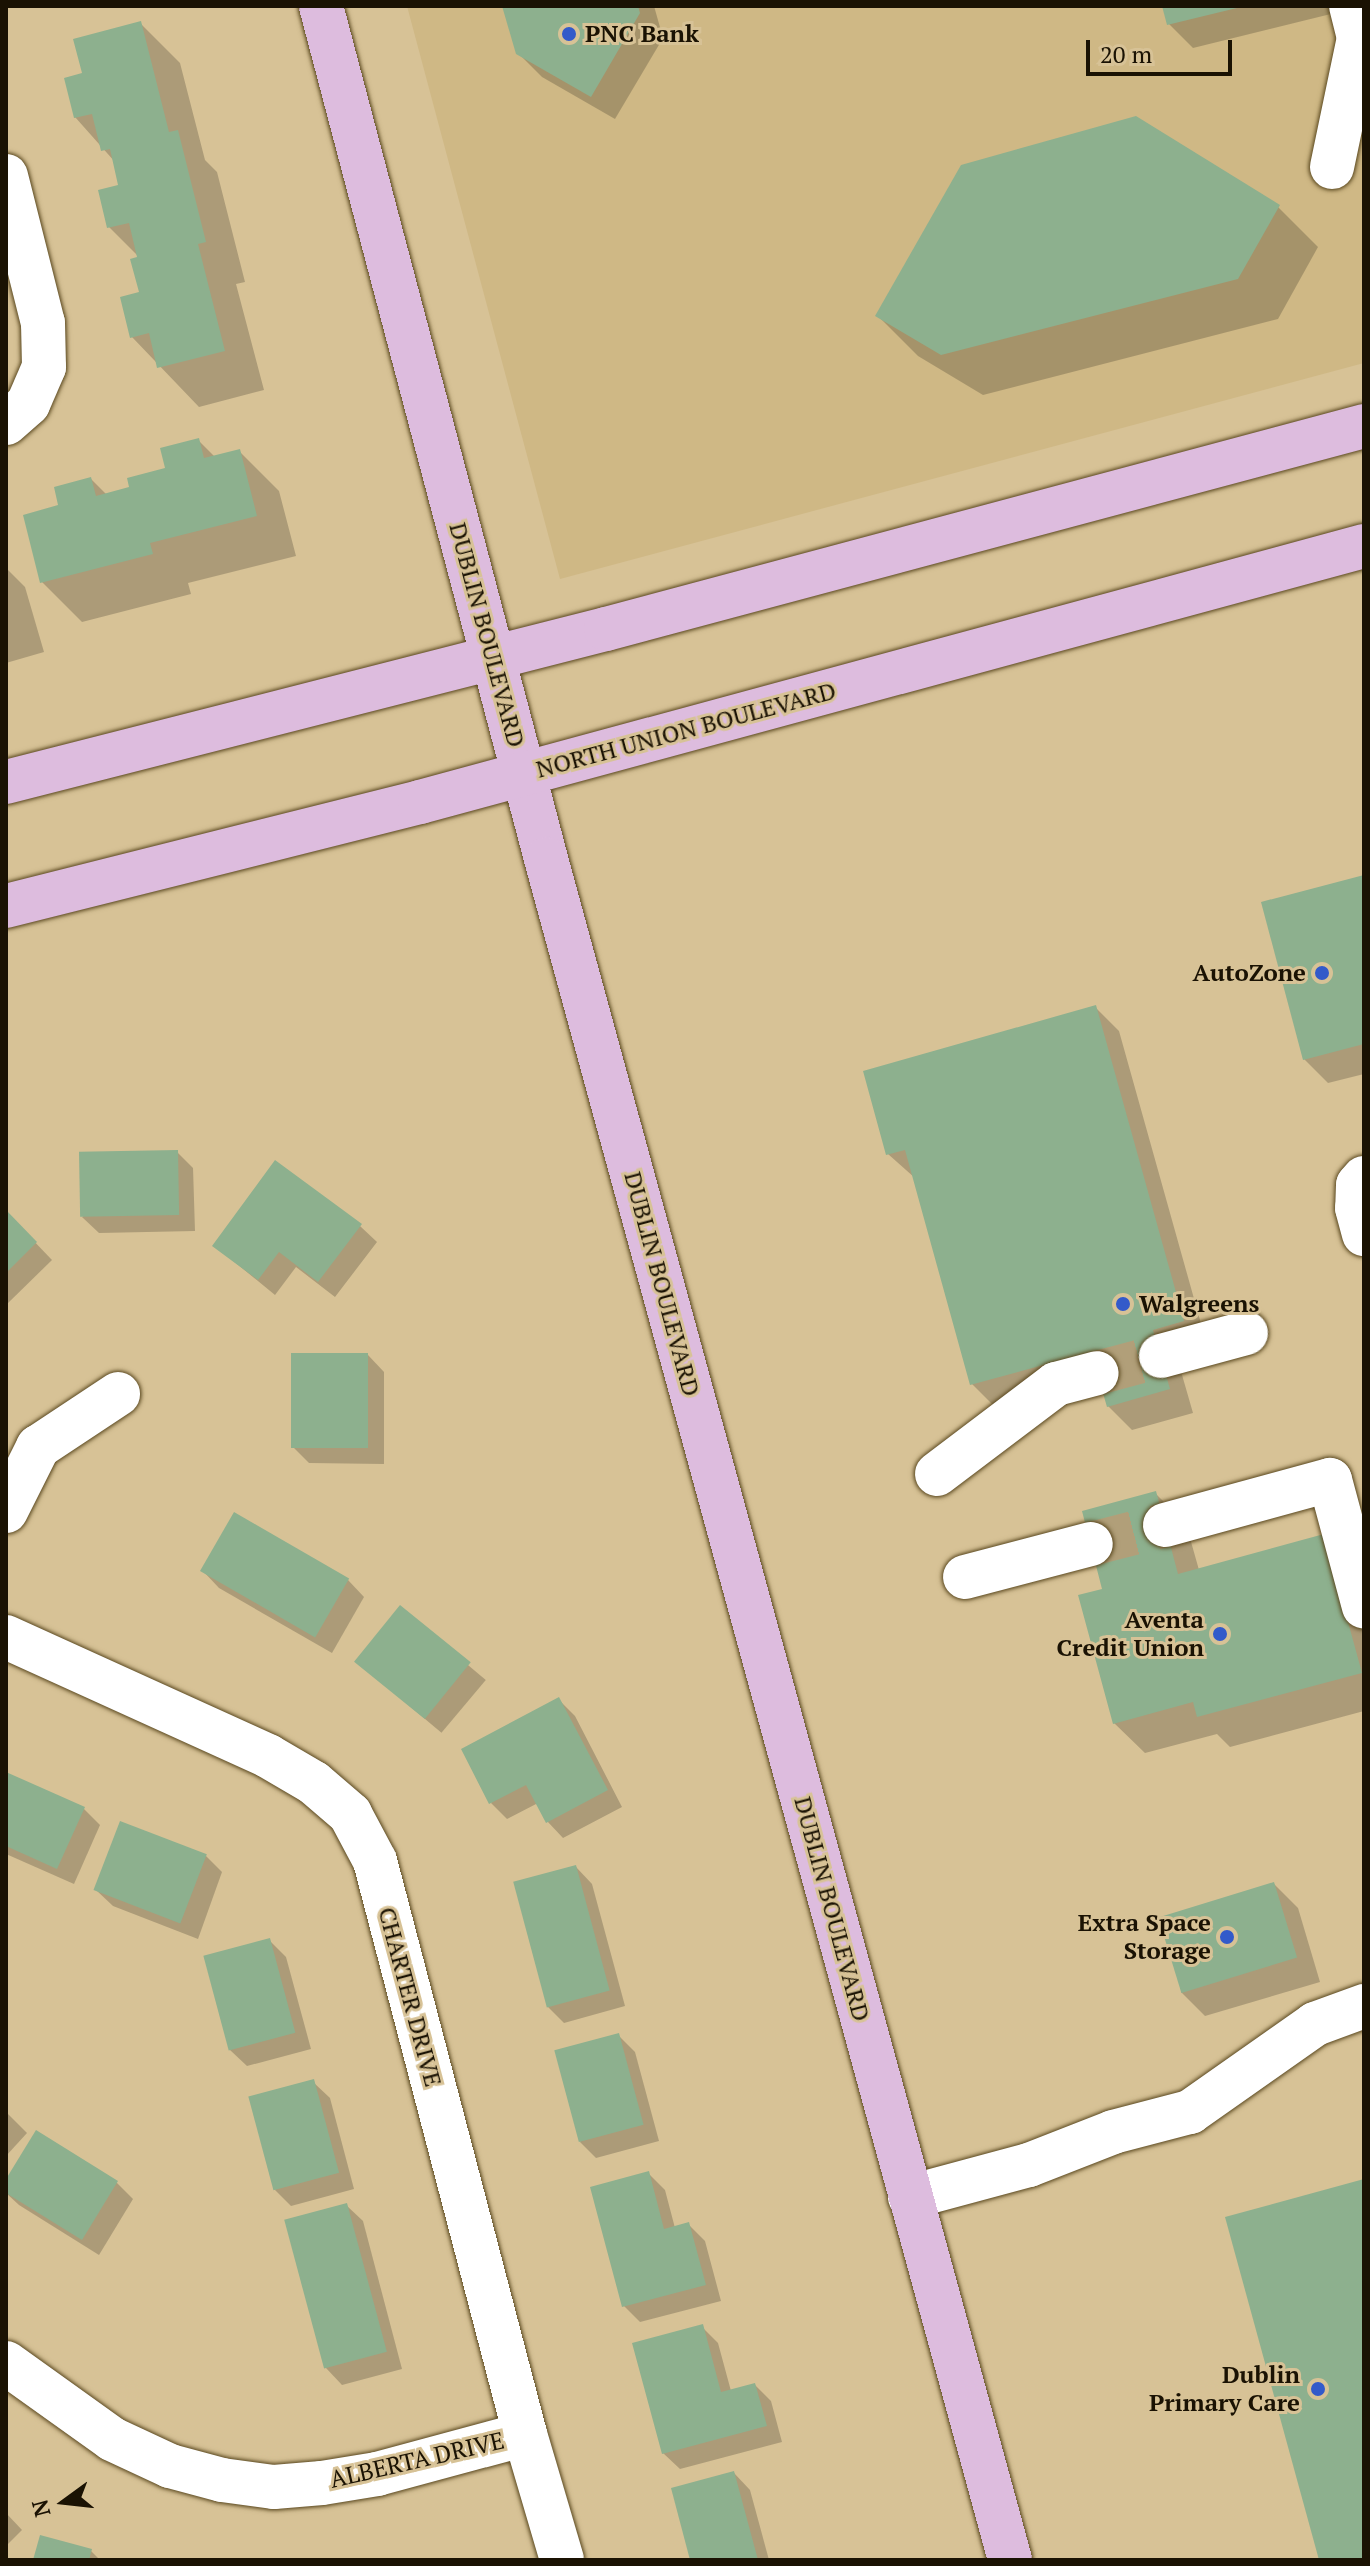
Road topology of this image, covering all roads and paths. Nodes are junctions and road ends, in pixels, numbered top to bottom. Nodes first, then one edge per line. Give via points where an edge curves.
1 (321, 6) edge
2 (1351, 6) edge
3 (1332, 167) dead end
4 (6, 176) edge
5 (6, 423) edge
6 (1364, 426) edge
7 (1364, 546) edge
8 (494, 659) junction
9 (524, 774) junction
10 (6, 782) edge
11 (6, 906) edge
12 (1364, 1178) edge
13 (1364, 1234) edge
14 (1246, 1333) dead end
15 (1161, 1356) tunnel mouth
16 (1097, 1373) tunnel mouth
17 (118, 1394) dead end
18 (937, 1474) dead end
19 (6, 1511) edge
20 (1165, 1525) tunnel mouth
21 (1091, 1544) tunnel mouth
22 (965, 1577) dead end
23 (1364, 1607) edge
24 (6, 1637) edge
25 (1364, 2006) edge
26 (910, 2197) junction
27 (6, 2363) edge
28 (525, 2434) junction
29 (562, 2560) edge
30 (1010, 2560) edge

1 - 8 main road, DUBLIN BOULEVARD
2 - 3 street via 1359,38
4 - 5 street via 43,323 44,367 28,404
6 - 8 main road
7 - 9 main road, NORTH UNION BOULEVARD
8 - 9 main road, DUBLIN BOULEVARD
8 - 10 main road
9 - 11 main road, NORTH UNION BOULEVARD
9 - 26 main road, DUBLIN BOULEVARD
12 - 13 street via 1358,1185 1357,1208
14 - 15 street
16 - 18 street via 1056,1384
17 - 19 street via 38,1447
20 - 23 street via 1330,1480
21 - 22 street
24 - 28 street, CHARTER DRIVE via 268,1756 314,1783 350,1814 375,1861
25 - 26 street via 1315,2024 1190,2112
26 - 30 main road, DUBLIN BOULEVARD
27 - 28 street, ALBERTA DRIVE via 112,2439 170,2466 222,2480 274,2487 322,2483 377,2474
28 - 29 street, CHARTER DRIVE

